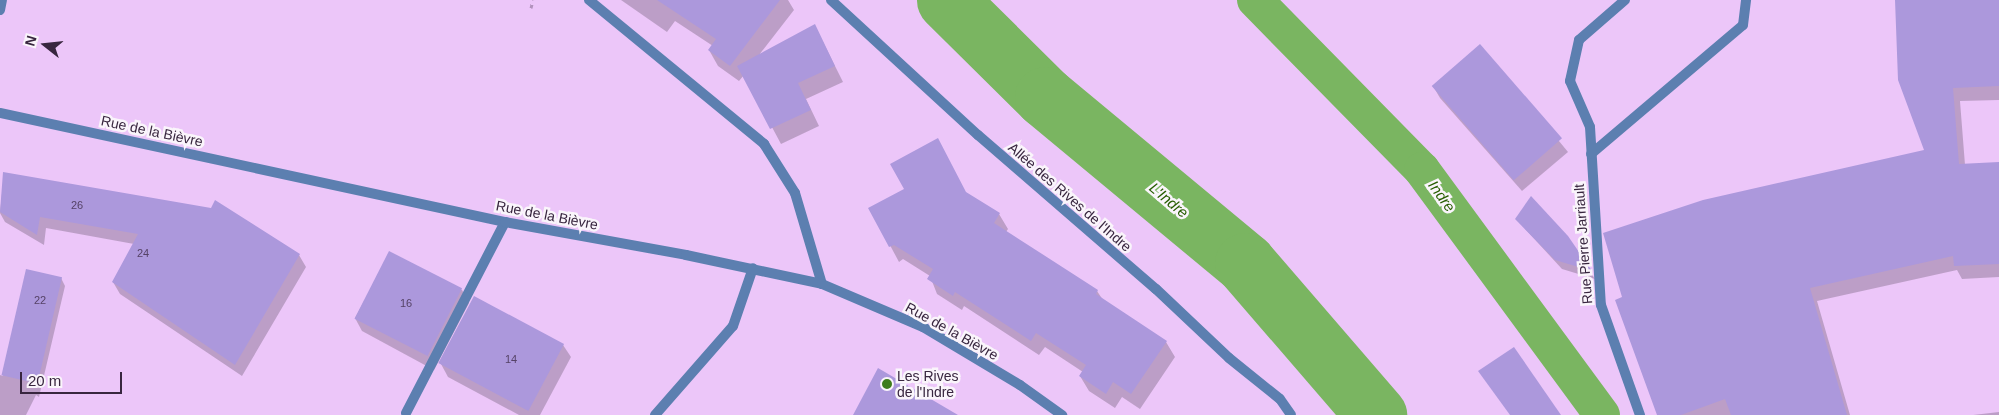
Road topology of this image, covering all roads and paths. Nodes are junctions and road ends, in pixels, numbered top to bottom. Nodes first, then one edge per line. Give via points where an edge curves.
1 (2, 0) edge
2 (533, 0) edge
3 (589, 0) edge
4 (831, 0) edge
5 (1625, 0) edge
6 (1746, 0) edge
7 (531, 8) dead end
8 (0, 10) edge
9 (0, 113) edge
10 (1591, 154) junction
11 (505, 222) junction
12 (753, 268) junction
13 (822, 284) junction
14 (406, 413) dead end
15 (655, 415) edge
16 (1062, 415) edge
17 (1291, 415) edge
18 (1640, 415) edge

1 - 8 street
2 - 7 path
3 - 13 street via 764,144 795,193
4 - 17 street, Allée des Rives de l'Indre via 978,135 1156,289 1229,358 1280,399
5 - 10 street, Rue Pierre Jarriault via 1580,40 1570,81 1590,127
6 - 10 street via 1743,25
9 - 11 street, Rue de la Bièvre
10 - 18 street, Rue Pierre Jarriault via 1600,306
11 - 12 street, Rue de la Bièvre
11 - 14 street
12 - 13 street, Rue de la Bièvre
12 - 15 street via 734,326
13 - 16 street, Rue de la Bièvre via 922,327 1020,385

